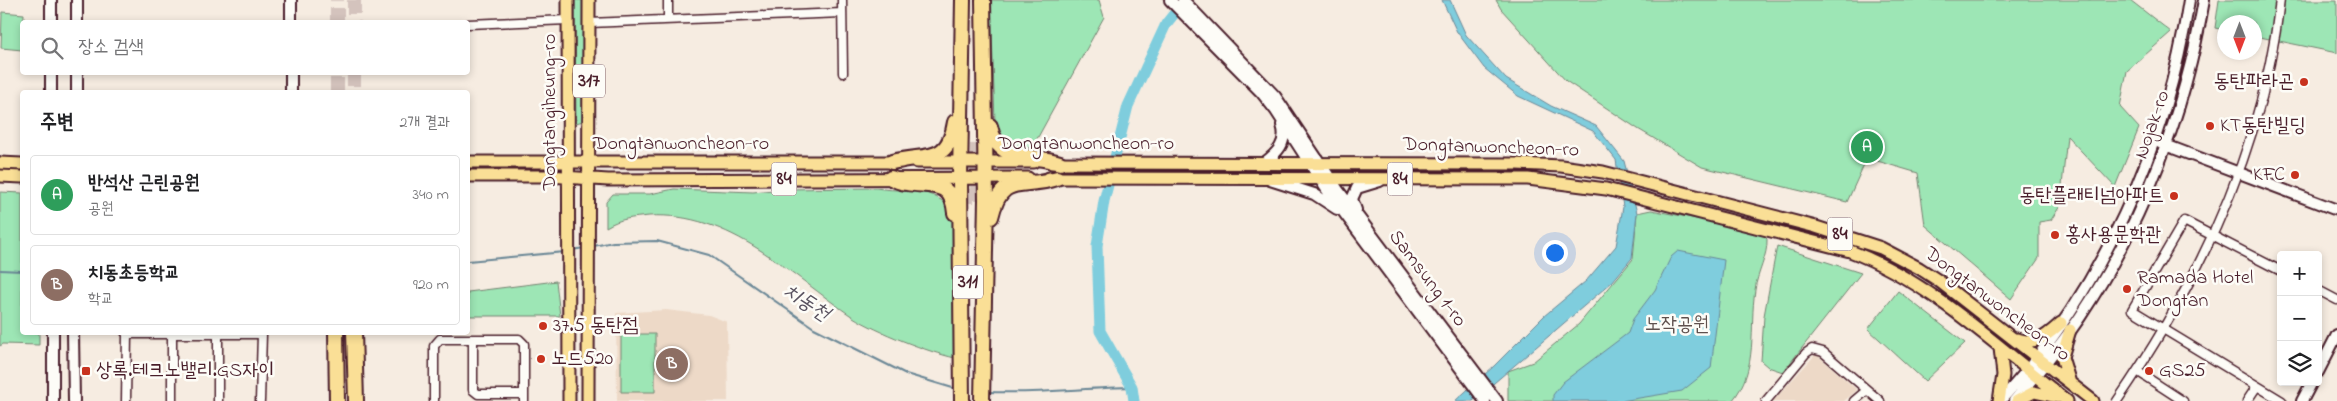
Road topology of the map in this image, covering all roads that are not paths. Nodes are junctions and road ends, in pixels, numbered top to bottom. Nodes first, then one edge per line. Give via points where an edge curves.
1 (51, 0) edge
2 (77, 0) edge
3 (291, 0) edge
4 (568, 0) edge
5 (589, 0) edge
6 (668, 0) edge
7 (842, 0) edge
8 (962, 0) edge
9 (968, 0) edge
10 (976, 0) edge
11 (984, 0) edge
12 (1170, 0) edge
13 (1182, 0) edge
14 (2189, 0) edge
15 (2204, 0) edge
16 (2280, 0) edge
17 (842, 13) junction
18 (51, 20) edge
19 (77, 20) edge
20 (291, 20) edge
21 (568, 20) junction
22 (668, 20) junction
23 (589, 23) junction
24 (470, 24) edge
25 (1244, 69) junction
26 (843, 73) dead end
27 (51, 75) edge
28 (77, 75) edge
29 (291, 75) edge
30 (51, 90) edge
31 (77, 90) edge
32 (291, 90) edge
33 (2169, 91) junction
34 (962, 92) junction
35 (986, 94) junction
36 (2182, 94) junction
37 (1276, 110) junction
38 (568, 121) junction
39 (589, 122) junction
40 (2154, 141) junction
41 (2165, 145) junction
42 (470, 162) edge
43 (568, 162) junction
44 (589, 162) junction
45 (892, 162) junction
46 (960, 162) junction
47 (986, 162) junction
48 (1060, 162) junction
49 (0, 163) edge
50 (1264, 163) junction
51 (1315, 163) junction
52 (20, 164) edge
53 (2237, 173) junction
54 (0, 176) edge
55 (470, 176) edge
56 (568, 177) junction
57 (20, 178) edge
58 (891, 178) junction
59 (960, 178) junction
60 (986, 178) junction
61 (1056, 178) junction
62 (589, 179) junction
63 (1267, 179) junction
64 (1325, 179) junction
65 (1391, 179) junction
66 (2138, 179) junction
67 (2150, 184) junction
68 (972, 204) tunnel mouth
69 (2337, 210) edge
70 (1357, 223) junction
71 (986, 229) junction
72 (960, 231) junction
73 (2213, 236) junction
74 (2277, 269) edge
75 (2322, 292) edge
76 (2337, 300) edge
77 (2067, 324) junction
78 (2164, 329) junction
79 (52, 335) edge
80 (73, 335) edge
81 (126, 335) edge
82 (172, 335) edge
83 (218, 335) edge
84 (262, 335) edge
85 (336, 335) edge
86 (354, 335) edge
87 (2337, 335) edge
88 (2012, 338) junction
89 (473, 339) junction
90 (2000, 348) junction
91 (2041, 360) junction
92 (972, 362) junction
93 (2322, 364) edge
94 (1469, 371) junction
95 (2137, 371) junction
96 (2031, 372) junction
97 (2070, 383) junction
98 (2257, 386) junction
99 (2310, 386) edge
100 (1867, 390) junction
101 (2081, 392) junction
102 (524, 398) edge
103 (2067, 400) edge
104 (53, 401) edge
105 (74, 401) edge
106 (126, 401) edge
107 (172, 401) edge
108 (218, 401) edge
109 (260, 401) edge
110 (337, 401) edge
111 (356, 401) edge
112 (434, 401) edge
113 (569, 401) edge
114 (588, 401) edge
115 (962, 401) edge
116 (969, 401) edge
117 (975, 401) edge
118 (982, 401) edge
119 (1485, 401) edge
120 (1497, 401) edge
121 (1766, 401) edge
122 (1854, 401) edge
123 (1880, 401) edge
124 (2000, 401) edge
125 (2015, 401) edge
126 (2093, 401) edge
127 (2117, 401) edge
128 (2183, 401) edge
129 (2247, 401) edge
130 (2282, 401) edge
131 (2302, 401) edge

1 - 18 street
2 - 19 street
3 - 20 street
4 - 21 main road, Dongtangiheung-ro / 317
5 - 23 main road, Dongtangiheung-ro / 317
6 - 22 street
7 - 17 street
8 - 34 highway
9 - 10 highway via 972,145
11 - 35 highway
12 - 25 street
13 - 25 street
14 - 33 street, Nojak-ro
15 - 36 street, Nojak-ro
16 - 53 street via 2276,38
17 - 22 street
17 - 26 street
21 - 24 street
21 - 38 main road, Dongtangiheung-ro / 317
22 - 23 street
23 - 39 main road, Dongtangiheung-ro / 317
25 - 37 street
25 - 51 street via 1286,109
27 - 30 street
28 - 31 street
29 - 32 street
33 - 36 street via 2175,96
33 - 40 street, Nojak-ro
34 - 45 highway via 952,138 942,152 927,158
34 - 46 highway
35 - 47 highway
35 - 48 highway via 992,136 999,147 1013,155 1044,157
36 - 41 street, Nojak-ro
37 - 50 street via 1285,136 1278,151
37 - 51 street
38 - 39 main road via 572,127 583,128
38 - 43 main road, Dongtangiheung-ro / 317
39 - 44 main road, Dongtangiheung-ro / 317
40 - 41 street
40 - 66 street, Nojak-ro
41 - 53 street
41 - 67 street, Nojak-ro
42 - 43 main road, 84
43 - 44 main road, Dongtanwoncheon-ro / 84
43 - 56 main road, Dongtangiheung-ro / 317
44 - 45 main road, Dongtanwoncheon-ro / 84
44 - 62 main road, Dongtangiheung-ro / 317
45 - 46 main road, Dongtanwoncheon-ro / 84
46 - 47 main road, Dongtanwoncheon-ro / 84
46 - 59 highway
47 - 48 main road, Dongtanwoncheon-ro / 84
47 - 60 highway
48 - 50 main road, Dongtanwoncheon-ro / 84
49 - 52 main road
50 - 51 main road, Dongtanwoncheon-ro / 84
51 - 64 street, Samsung 1-ro
51 - 88 main road, Dongtanwoncheon-ro / 84 via 1561,166 1644,182 1830,231 1881,248 1926,272
53 - 69 street
53 - 73 street
54 - 57 main road
55 - 56 main road, 84
56 - 62 main road, Dongtanwoncheon-ro / 84
56 - 113 main road, Dongtangiheung-ro / 317
58 - 59 main road, Dongtanwoncheon-ro / 84
58 - 62 main road, Dongtanwoncheon-ro / 84
58 - 72 highway via 906,184 932,184 946,190
59 - 60 main road, Dongtanwoncheon-ro / 84
59 - 72 highway
60 - 61 main road, Dongtanwoncheon-ro / 84
60 - 71 highway
61 - 63 main road, Dongtanwoncheon-ro / 84
61 - 71 highway via 1042,184 1016,184 1001,191
62 - 114 main road, Dongtangiheung-ro / 317
63 - 64 main road, Dongtanwoncheon-ro / 84
63 - 70 street via 1325,200
64 - 65 main road, Dongtanwoncheon-ro / 84
64 - 70 street, Samsung 1-ro
65 - 70 street via 1357,188 1352,199
65 - 90 main road, Dongtanwoncheon-ro / 84 via 1528,179 1606,189 1850,251 1870,258 1924,290
66 - 67 street via 2146,177
66 - 77 street, Nojak-ro
67 - 77 street, Nojak-ro via 2108,270
68 - 92 highway, 311
70 - 94 street, Samsung 1-ro
71 - 92 highway
72 - 92 highway
73 - 74 street
73 - 78 street
73 - 78 street via 2184,221 2132,310
75 - 76 street
77 - 88 main road via 2039,341
77 - 91 street, Nojak-ro
77 - 97 main road via 2062,357
78 - 95 street
78 - 98 street
79 - 104 street
80 - 105 street
81 - 106 street
82 - 107 street
83 - 108 street
84 - 109 street
85 - 110 highway
86 - 111 highway
87 - 93 street
88 - 91 main road, Dongtanwoncheon-ro / 84
89 - 102 street via 473,390 478,394
89 - 102 street via 519,339 524,344
89 - 112 street via 440,339 434,346
90 - 96 main road, Dongtanwoncheon-ro / 84
90 - 124 main road via 2003,375
91 - 96 street, Nojak-ro
91 - 97 main road, Dongtanwoncheon-ro / 84
92 - 115 highway
92 - 116 highway, 311
92 - 117 highway, 311
92 - 118 highway
94 - 119 street
94 - 120 street, Samsung 1-ro
95 - 127 street
95 - 128 street
96 - 103 main road, Dongtanwoncheon-ro / 84
96 - 124 street, Nojak-ro
96 - 125 street, Nojak-ro
97 - 101 main road, Dongtanwoncheon-ro / 84
98 - 129 street
98 - 130 street
99 - 131 street
100 - 121 street via 1823,352 1812,349
100 - 122 street
100 - 123 street
101 - 103 main road via 2070,395
101 - 126 main road, Dongtanwoncheon-ro / 84
103 - 125 main road via 2034,392

